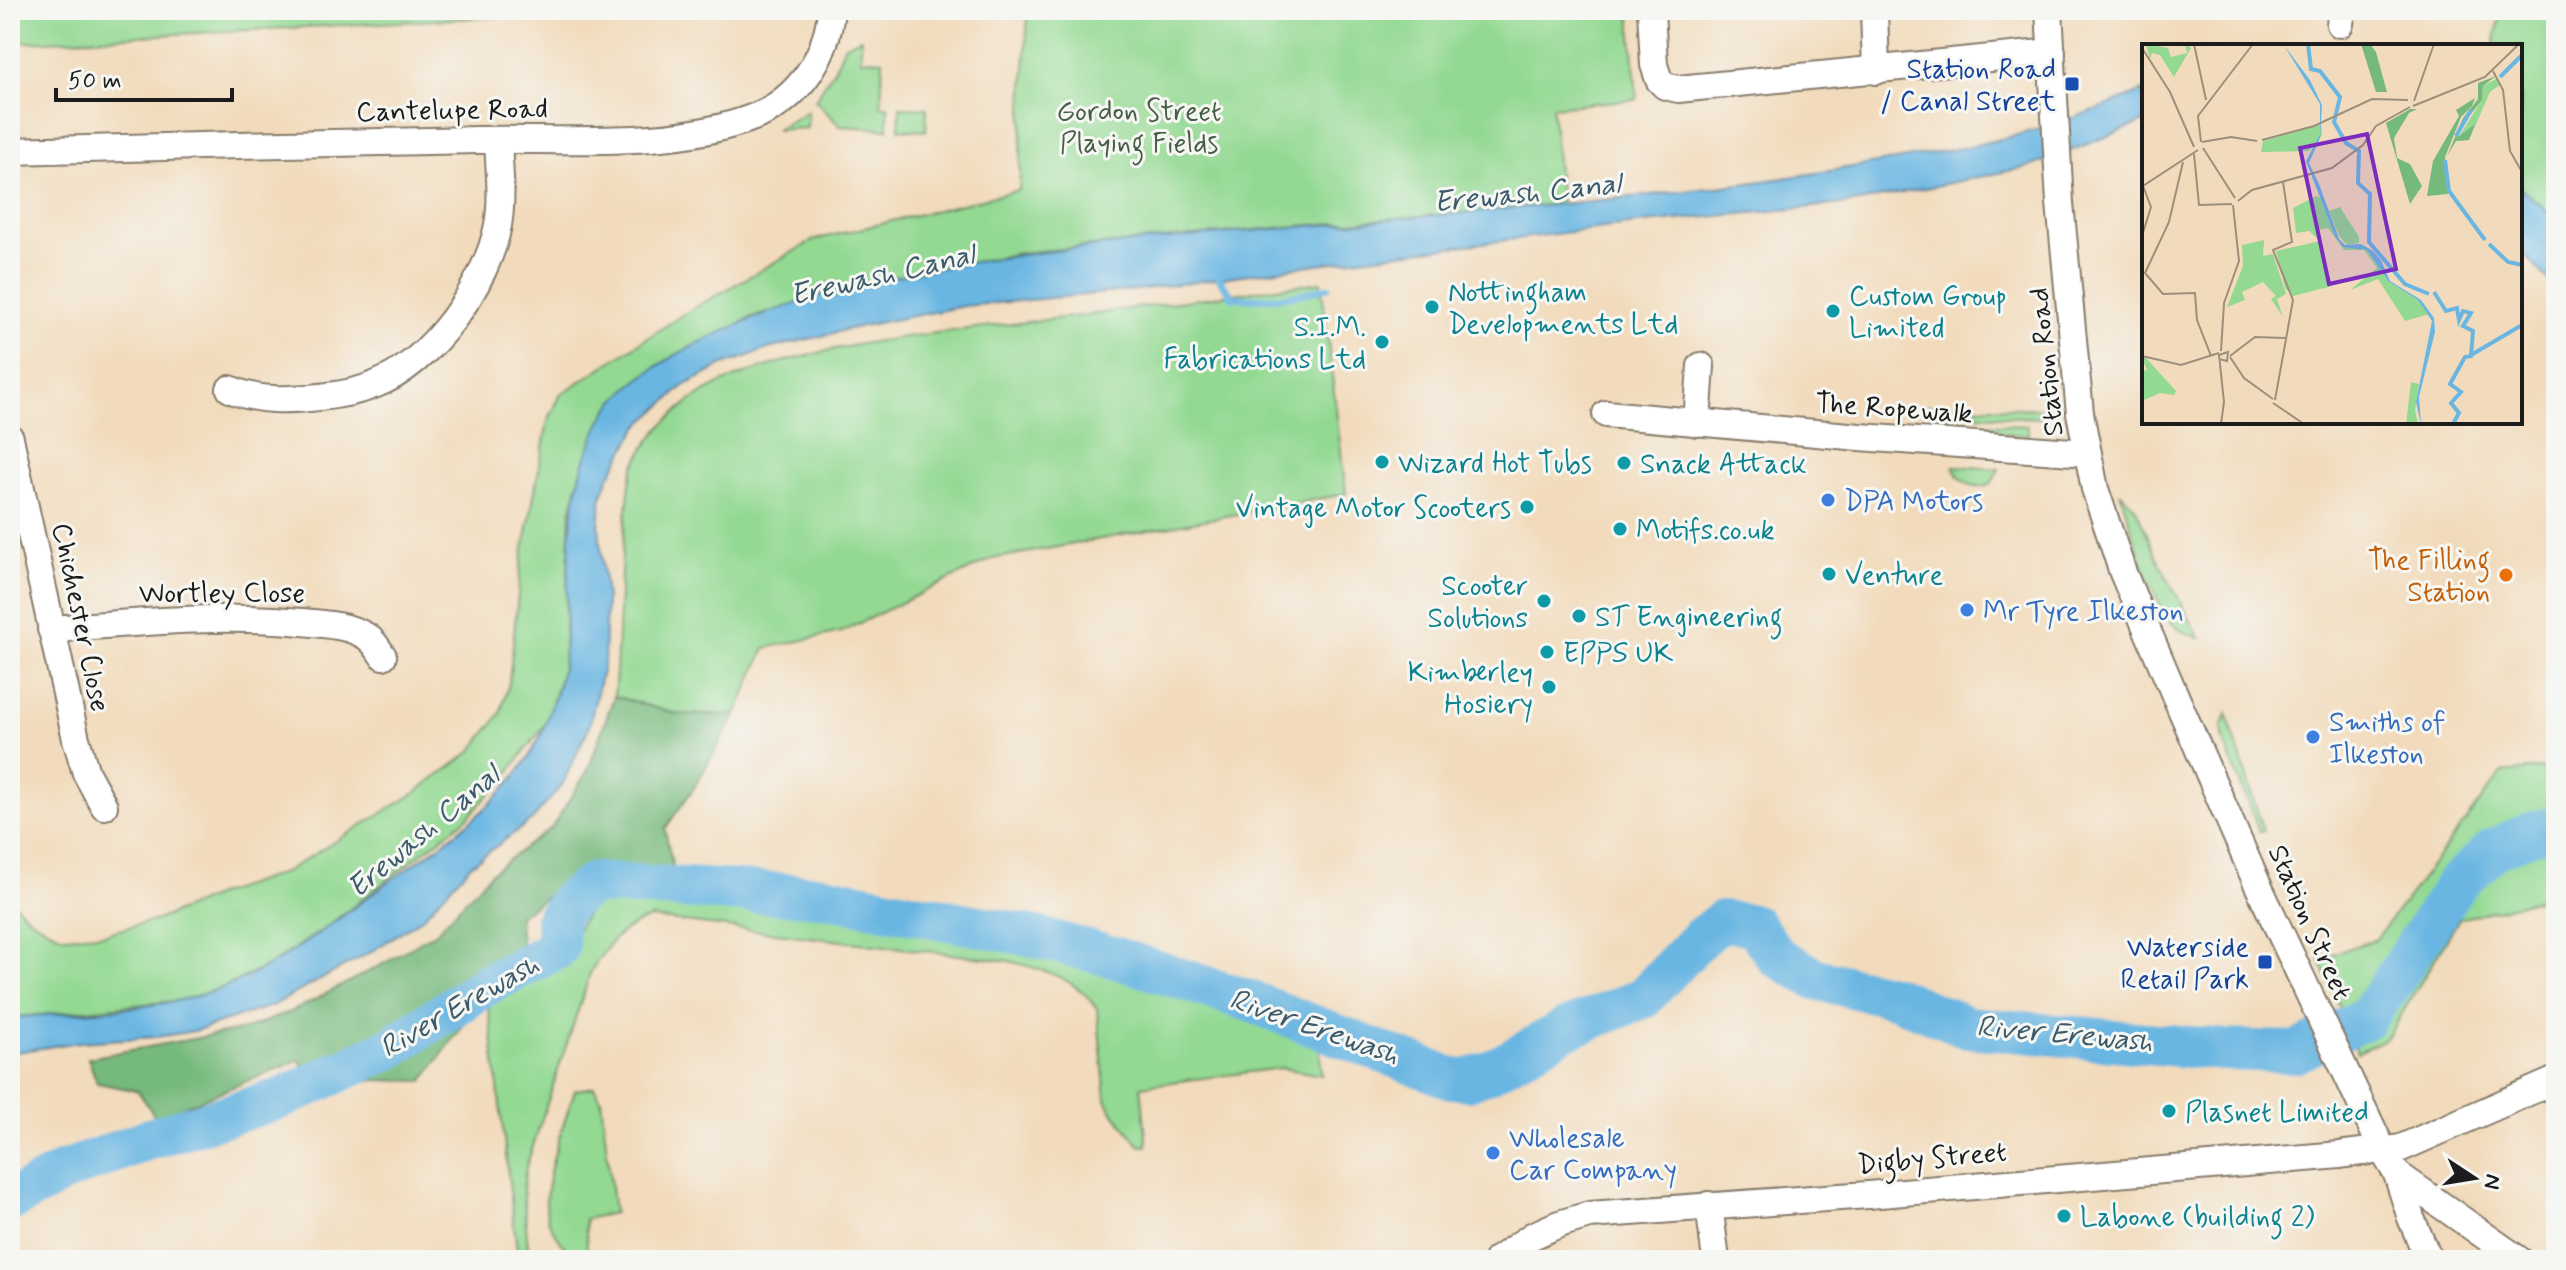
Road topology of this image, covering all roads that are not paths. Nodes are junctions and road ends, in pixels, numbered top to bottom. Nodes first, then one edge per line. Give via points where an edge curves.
1 (831, 10) edge
2 (1651, 10) edge
3 (1874, 10) edge
4 (2049, 10) edge
5 (2052, 52) junction
6 (1876, 71) junction
7 (498, 140) junction
8 (10, 151) edge
9 (1701, 366) dead end
10 (230, 389) dead end
11 (1606, 414) dead end
12 (1697, 423) junction
13 (10, 438) edge
14 (2087, 453) junction
15 (51, 629) junction
16 (383, 656) dead end
17 (2174, 693) joint
18 (104, 806) dead end
19 (2556, 1080) edge
20 (2383, 1151) junction
21 (2397, 1174) junction
22 (1709, 1205) junction
23 (1497, 1260) edge
24 (1716, 1260) edge
25 (2429, 1260) edge
26 (2519, 1260) edge

1 - 7 street, Cantelupe Road via 824,44 807,77 753,118 638,139
2 - 6 street via 1654,65 1665,86
3 - 6 street
4 - 5 street, Station Road
5 - 6 street
5 - 14 street, Station Road
7 - 8 street, Cantelupe Road
7 - 10 street via 501,207 493,244 457,313 424,351 385,380 348,393 266,399
9 - 12 street
11 - 12 street, The Ropewalk
12 - 14 street, The Ropewalk
13 - 15 street, Chichester Close
14 - 17 street, Station Road via 2123,573
15 - 16 street, Wortley Close via 270,619 346,628 374,642
15 - 18 street, Chichester Close via 82,761
17 - 20 street, Station Street
19 - 20 street, Digby Street via 2401,1148
20 - 21 street, Station Street
20 - 22 street, Digby Street
21 - 25 street, Station Street
21 - 26 street, Station Street
22 - 23 street, Digby Street via 1589,1215 1532,1236
22 - 24 street

